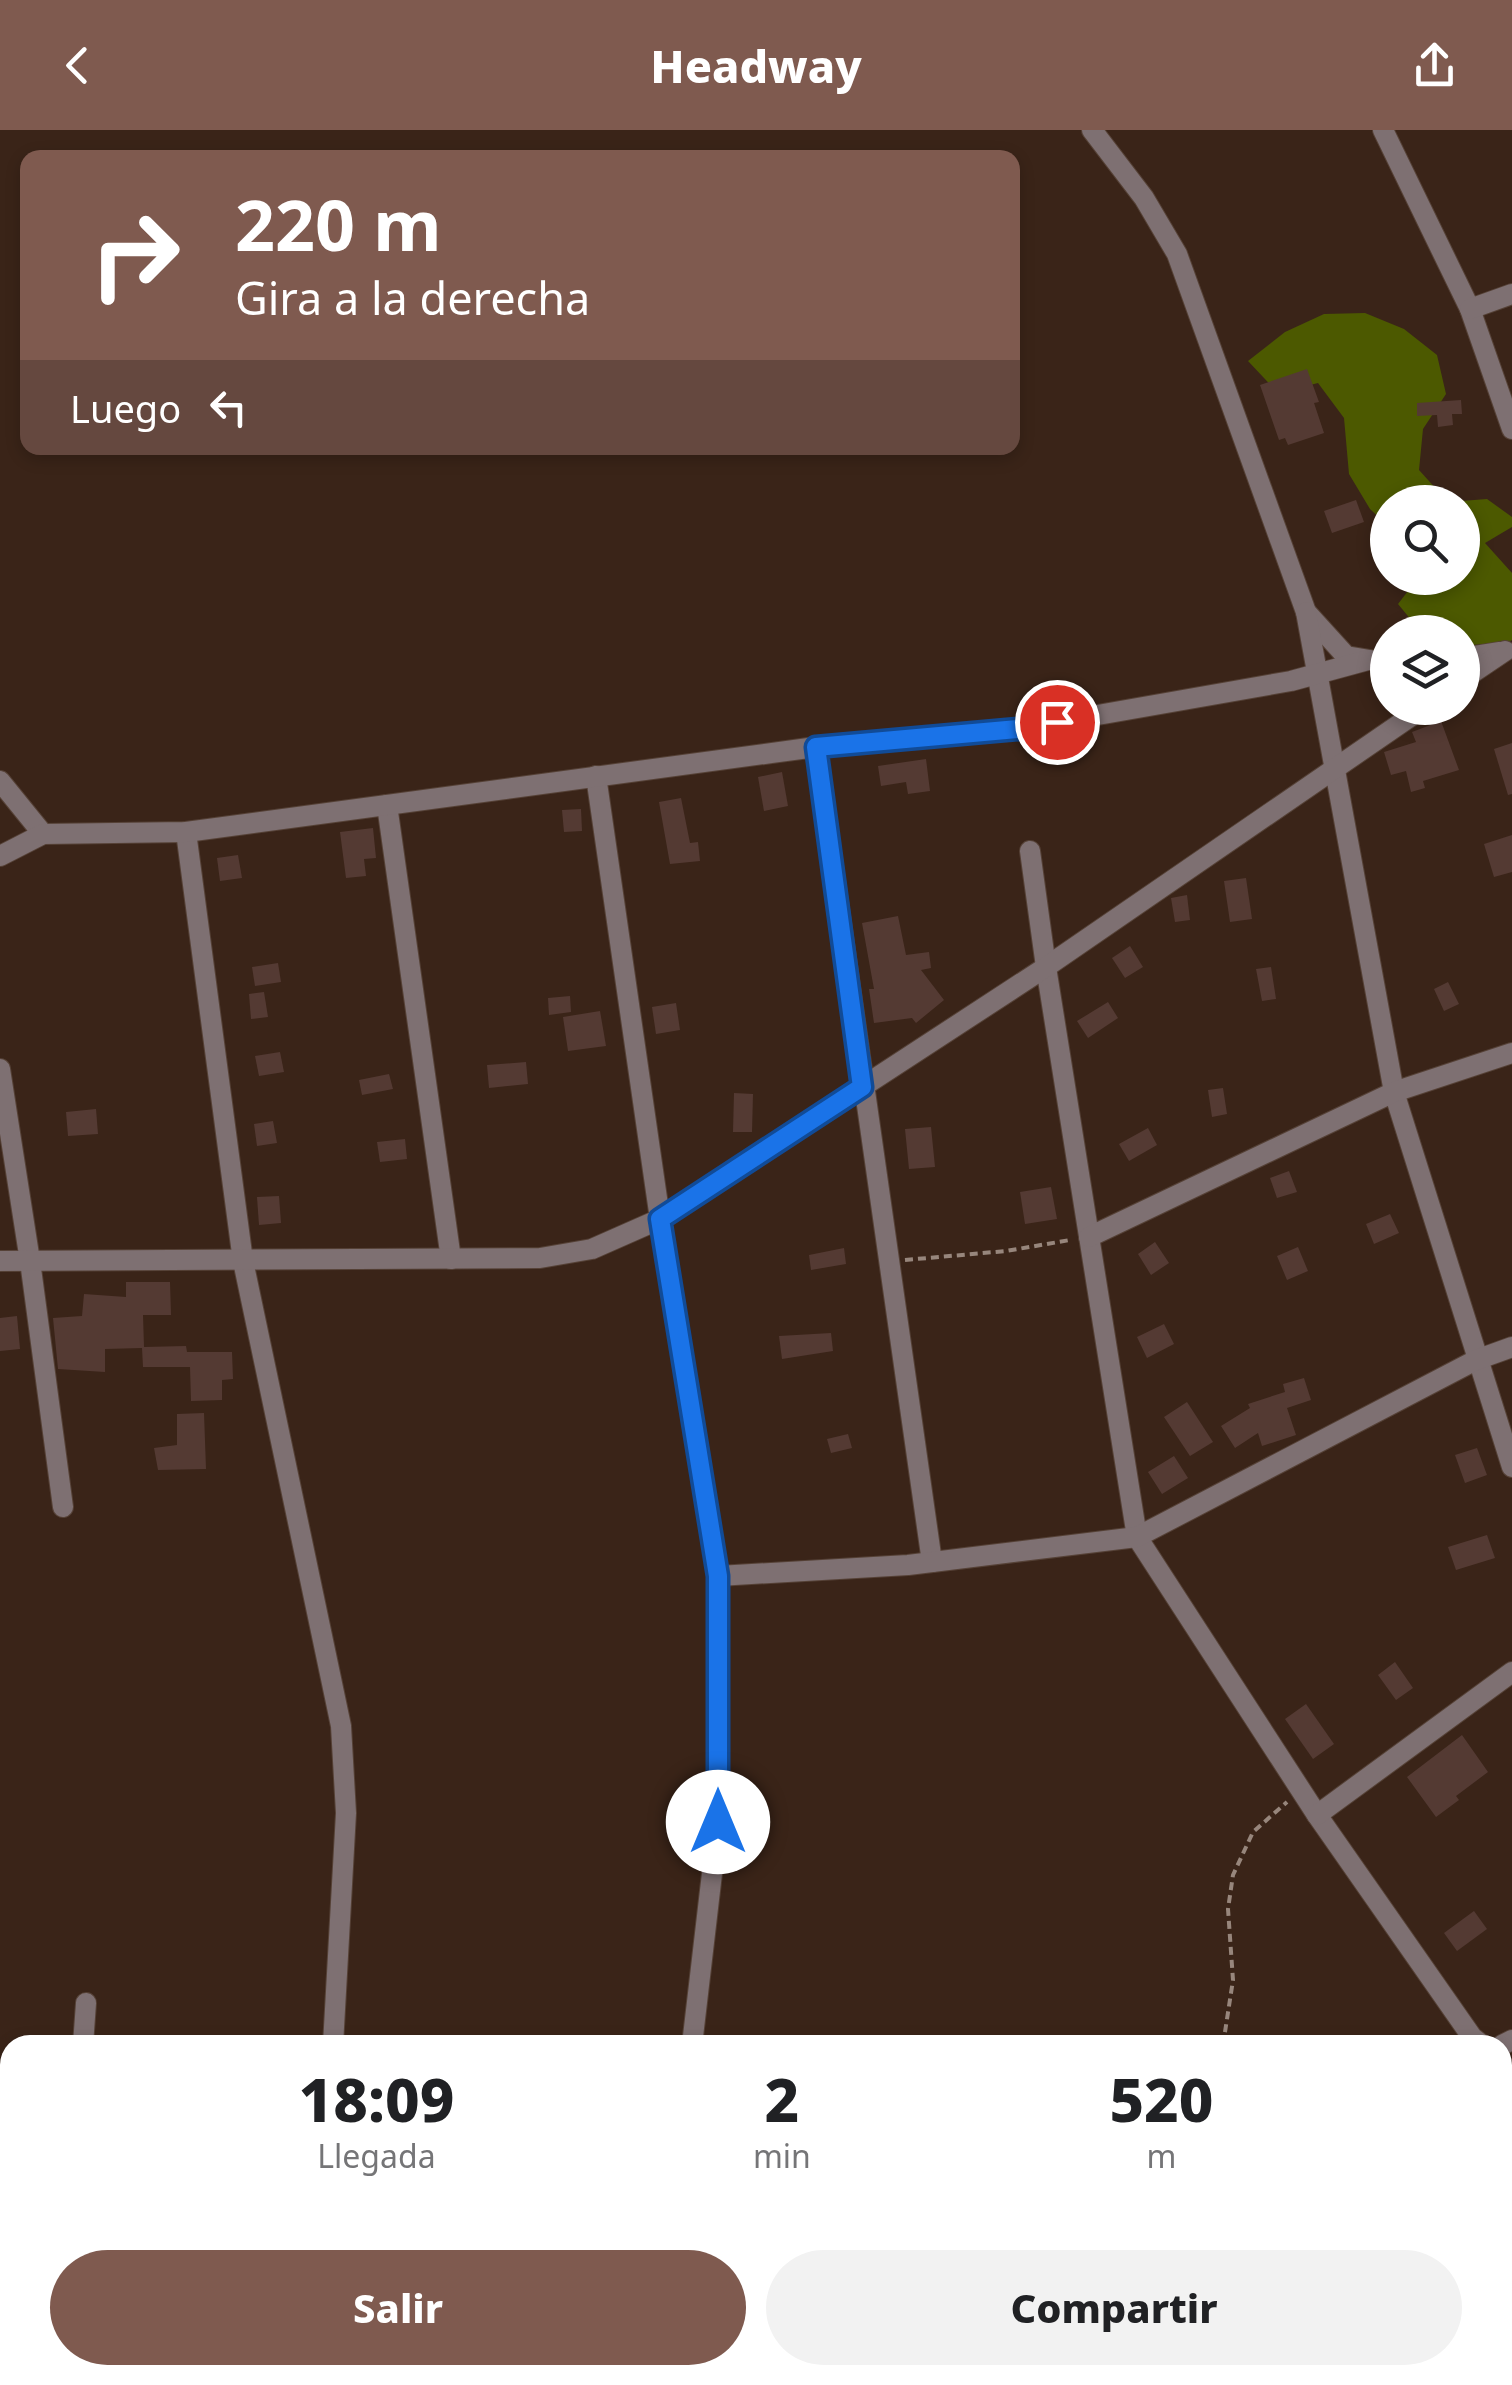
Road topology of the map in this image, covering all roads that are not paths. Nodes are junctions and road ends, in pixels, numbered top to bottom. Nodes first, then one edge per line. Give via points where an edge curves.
1 (1092, 130) edge
2 (1383, 130) edge
3 (1512, 294) edge
4 (1470, 309) junction
5 (1512, 429) edge
6 (1306, 612) junction
7 (1509, 651) edge
8 (1480, 655) edge
9 (1370, 660) edge
10 (1370, 663) edge
11 (1480, 669) edge
12 (1317, 674) junction
13 (1398, 725) edge
14 (816, 747) junction
15 (1335, 768) junction
16 (596, 776) junction
17 (0, 781) edge
18 (386, 805) junction
19 (186, 832) junction
20 (43, 834) junction
21 (1030, 851) dead end
22 (0, 856) edge
23 (1046, 967) junction
24 (1512, 1052) edge
25 (0, 1069) edge
26 (862, 1087) junction
27 (1394, 1092) junction
28 (660, 1219) junction
29 (1089, 1237) junction
30 (451, 1259) junction
31 (0, 1261) edge
32 (30, 1261) junction
33 (243, 1261) junction
34 (1512, 1347) edge
35 (1476, 1360) junction
36 (1512, 1467) edge
37 (63, 1506) dead end
38 (1138, 1537) junction
39 (932, 1562) junction
40 (718, 1576) junction
41 (1512, 1672) edge
42 (1317, 1815) junction
43 (86, 2003) dead end
44 (84, 2035) edge
45 (333, 2035) edge
46 (693, 2035) edge
47 (1471, 2035) edge

1 - 6 street via 1177,254
2 - 4 street
3 - 4 street
4 - 5 street
6 - 9 street via 1346,656
6 - 12 street
7 - 8 street
7 - 11 street
10 - 12 street
12 - 14 street via 1018,729
12 - 15 street
13 - 15 street
14 - 16 street
14 - 26 street
15 - 23 street
15 - 27 street
16 - 18 street
16 - 28 street
17 - 20 street
18 - 19 street
18 - 30 street
19 - 20 street
19 - 33 street
20 - 22 street
21 - 23 street
23 - 26 street
23 - 29 street
24 - 27 street
25 - 32 street
26 - 28 street
26 - 39 street
27 - 29 street
27 - 35 street
28 - 30 street via 592,1249 540,1258
28 - 40 street
29 - 38 street
30 - 33 street
31 - 32 street
32 - 33 street
32 - 37 street
33 - 45 street via 341,1726 346,1814
34 - 35 street
35 - 36 street
35 - 38 street
38 - 39 street
38 - 42 street
39 - 40 street
40 - 46 street via 718,1822
41 - 42 street
42 - 47 street
43 - 44 street

